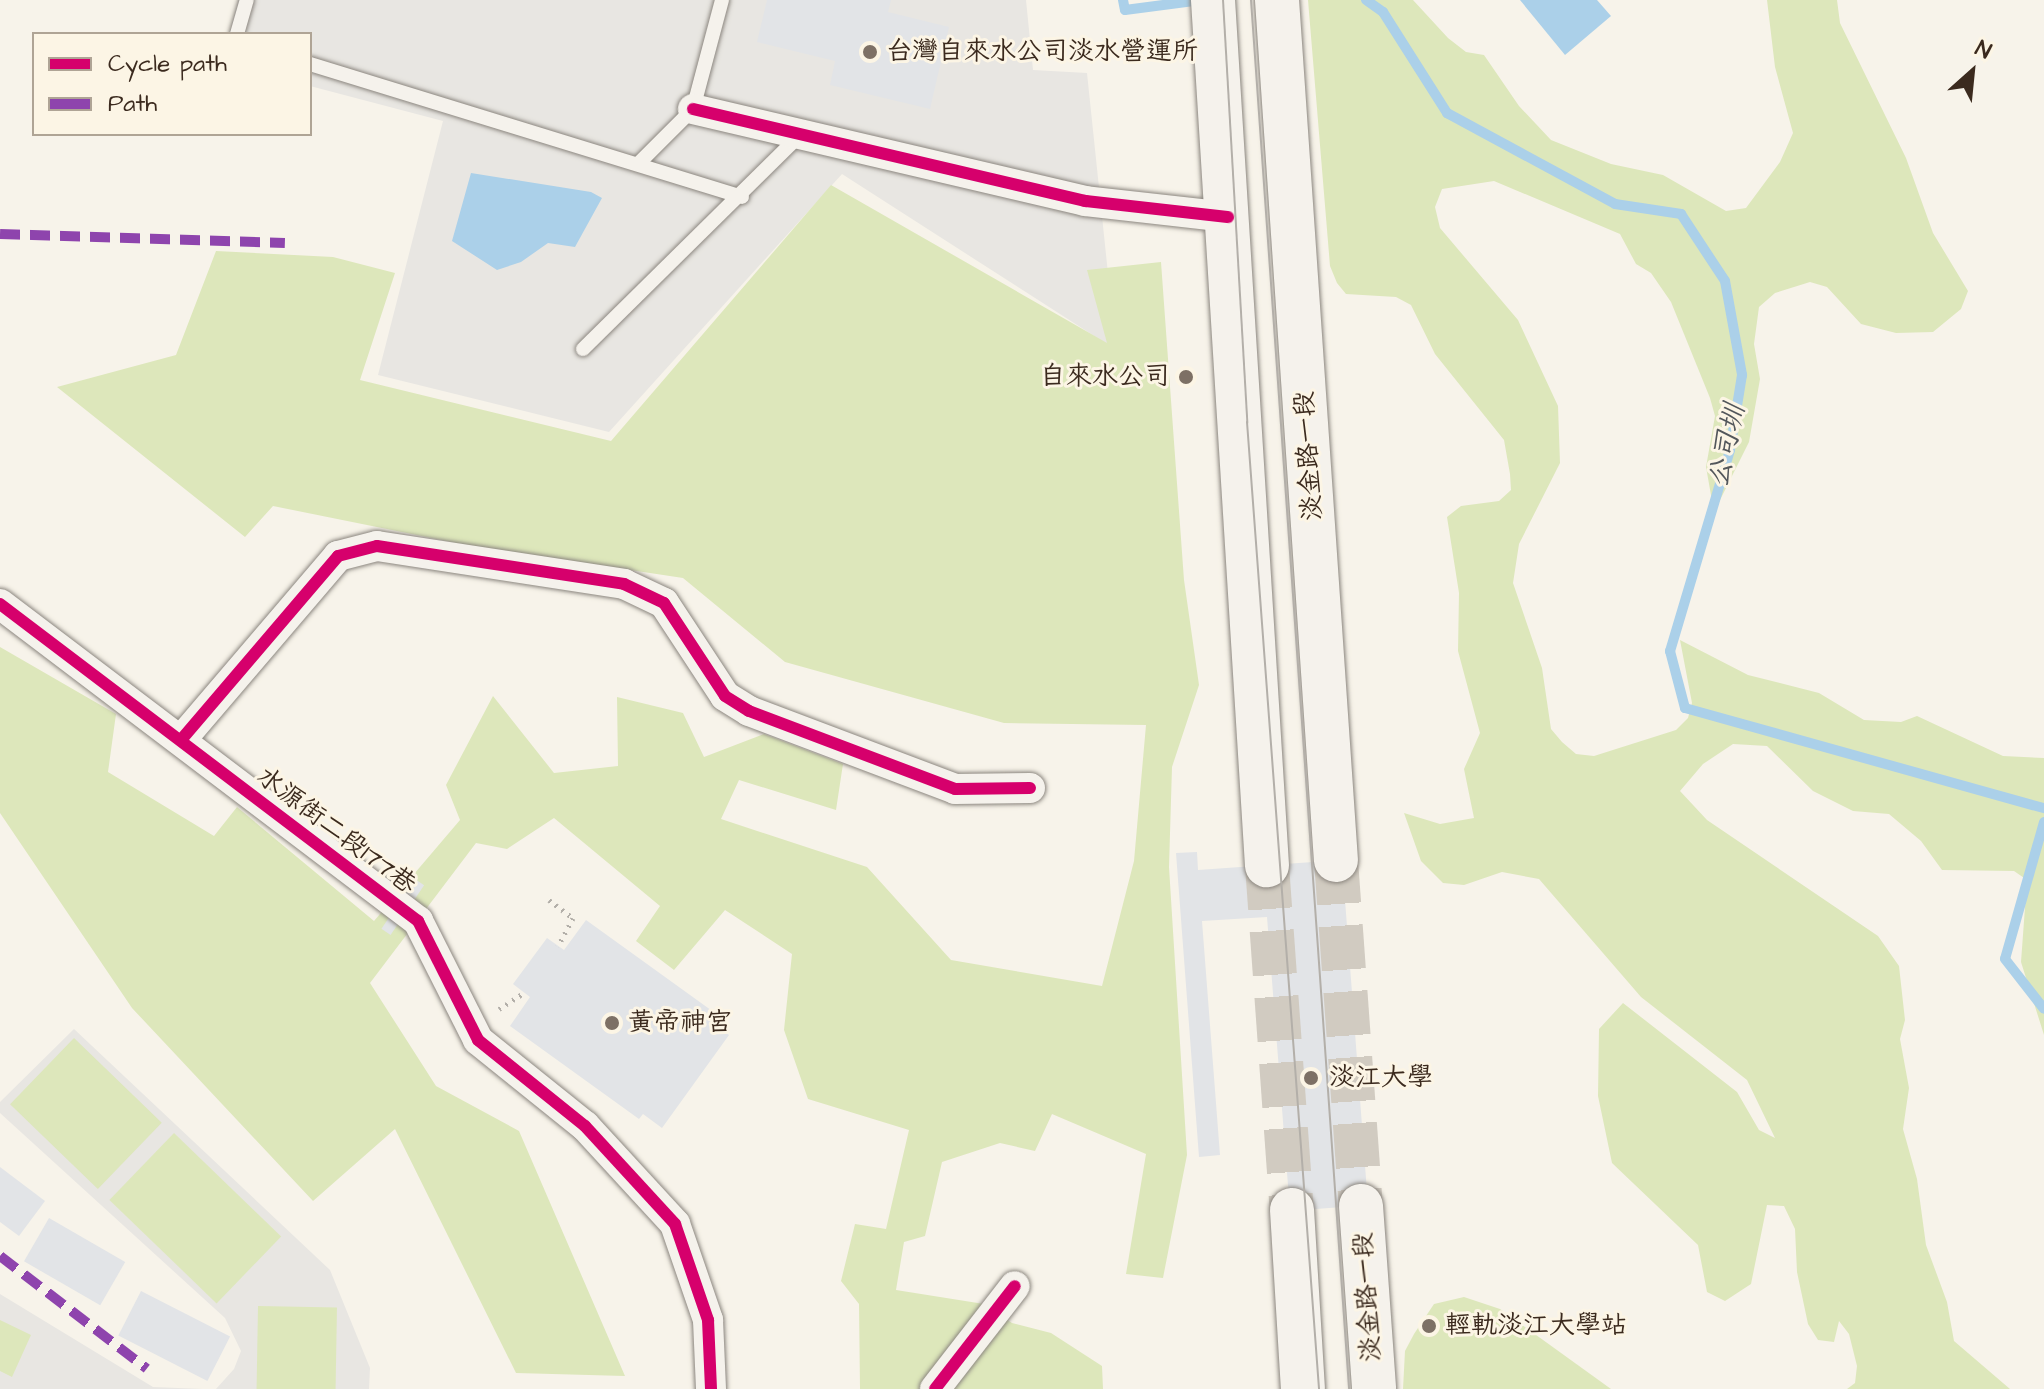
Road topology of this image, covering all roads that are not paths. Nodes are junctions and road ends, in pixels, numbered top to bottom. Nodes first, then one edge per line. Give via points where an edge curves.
1 (247, 0) edge
2 (722, 0) edge
3 (1213, 0) edge
4 (1277, 0) edge
5 (238, 32) edge
6 (312, 65) edge
7 (693, 109) junction
8 (802, 133) junction
9 (640, 162) junction
10 (742, 197) junction
11 (1228, 217) junction
12 (583, 349) dead end
13 (0, 604) edge
14 (181, 740) junction
15 (1030, 788) dead end
16 (1336, 860) tunnel mouth
17 (1267, 865) tunnel mouth
18 (1361, 1206) tunnel mouth
19 (1292, 1210) tunnel mouth
20 (1015, 1286) dead end
21 (711, 1389) edge
22 (935, 1389) edge
23 (1303, 1389) edge
24 (1374, 1389) edge

1 - 5 lane
2 - 7 lane
3 - 11 main road
4 - 16 main road, 淡金路一段
6 - 9 lane
7 - 8 street
7 - 9 lane
8 - 10 lane
8 - 11 street via 1085,201
9 - 10 lane
10 - 12 lane
11 - 17 main road
13 - 14 street, 水源街二段177巷
14 - 15 street via 338,556 377,546 624,584 664,603 725,696 749,711 955,789
14 - 21 street, 水源街二段177巷 via 418,921 478,1040 585,1126 675,1224 708,1320
18 - 24 main road, 淡金路一段
19 - 23 main road
20 - 22 street

